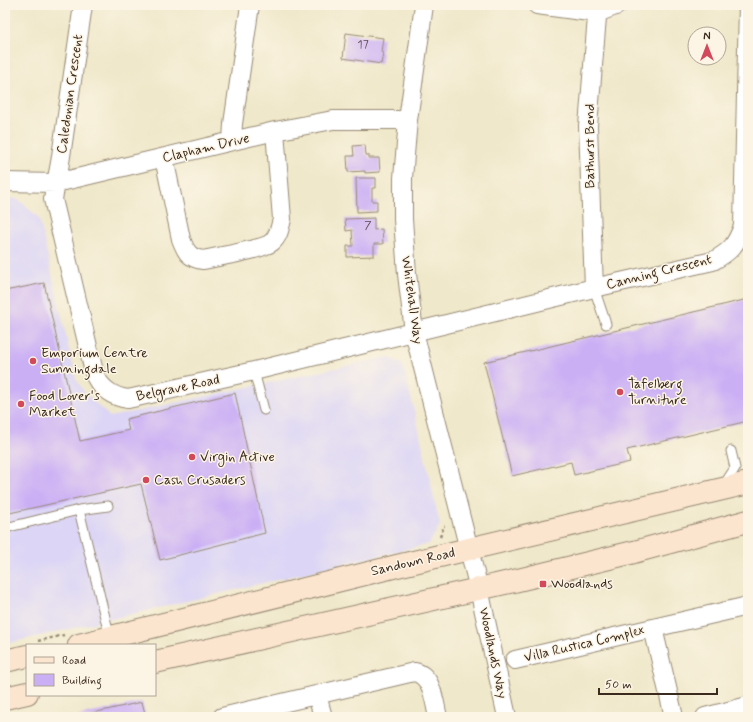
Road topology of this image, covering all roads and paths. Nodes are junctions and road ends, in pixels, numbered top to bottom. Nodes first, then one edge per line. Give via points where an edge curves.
1 (83, 5) edge
2 (250, 5) edge
3 (424, 5) edge
4 (537, 5) edge
5 (618, 5) edge
6 (748, 5) edge
7 (598, 9) edge
8 (408, 120) junction
9 (275, 131) junction
10 (232, 141) junction
11 (164, 158) junction
12 (5, 182) edge
13 (56, 183) junction
14 (594, 288) junction
15 (606, 324) dead end
16 (414, 332) junction
17 (254, 371) junction
18 (264, 410) dead end
19 (731, 451) dead end
20 (743, 474) edge
21 (108, 506) dead end
22 (79, 510) junction
23 (748, 520) edge
24 (5, 528) edge
25 (469, 549) junction
26 (479, 589) junction
27 (748, 606) edge
28 (654, 628) junction
29 (110, 638) junction
30 (83, 644) edge
31 (26, 656) edge
32 (515, 660) dead end
33 (5, 661) edge
34 (156, 662) edge
35 (26, 693) edge
36 (317, 695) junction
37 (5, 698) edge
38 (748, 706) edge
39 (222, 717) edge
40 (323, 717) edge
41 (438, 717) edge
42 (507, 717) edge
43 (674, 717) edge
44 (705, 717) edge

1 - 13 street, Caledonian Crescent
2 - 10 street
3 - 8 street, Whitehall Way
4 - 7 street
5 - 7 street
6 - 14 street, Canning Crescent via 743,226 738,239 727,252 713,261
7 - 14 street, Bathurst Bend via 588,126
8 - 9 street, Clapham Drive via 333,120
8 - 16 street, Whitehall Way via 403,219 406,274
9 - 10 street, Clapham Drive
9 - 11 street via 282,219 272,243 254,249 203,260 189,254 181,239
10 - 11 street, Clapham Drive
11 - 13 street, Clapham Drive
12 - 13 street, Clapham Drive
13 - 17 street, Belgrave Road via 53,198 95,376 100,385 110,394 128,399
14 - 15 lane
14 - 16 street, Canning Crescent
16 - 17 street, Belgrave Road
16 - 25 street, Whitehall Way
17 - 18 lane
19 - 20 lane
20 - 25 main road, Sandown Road via 721,489
21 - 22 lane
22 - 24 lane
22 - 29 lane
23 - 26 main road via 634,552
25 - 26 street, Whitehall Way
25 - 29 main road, Sandown Road
26 - 34 main road
26 - 42 street, Woodlands Way
27 - 28 street, Villa Rustica Complex
28 - 32 street, Villa Rustica Complex
28 - 43 street, Villa Rustica Complex
29 - 30 main road, Sandown Road
31 - 33 main road
35 - 37 main road
36 - 39 street
36 - 40 street
36 - 41 street via 405,673 420,673 428,681
38 - 44 street

